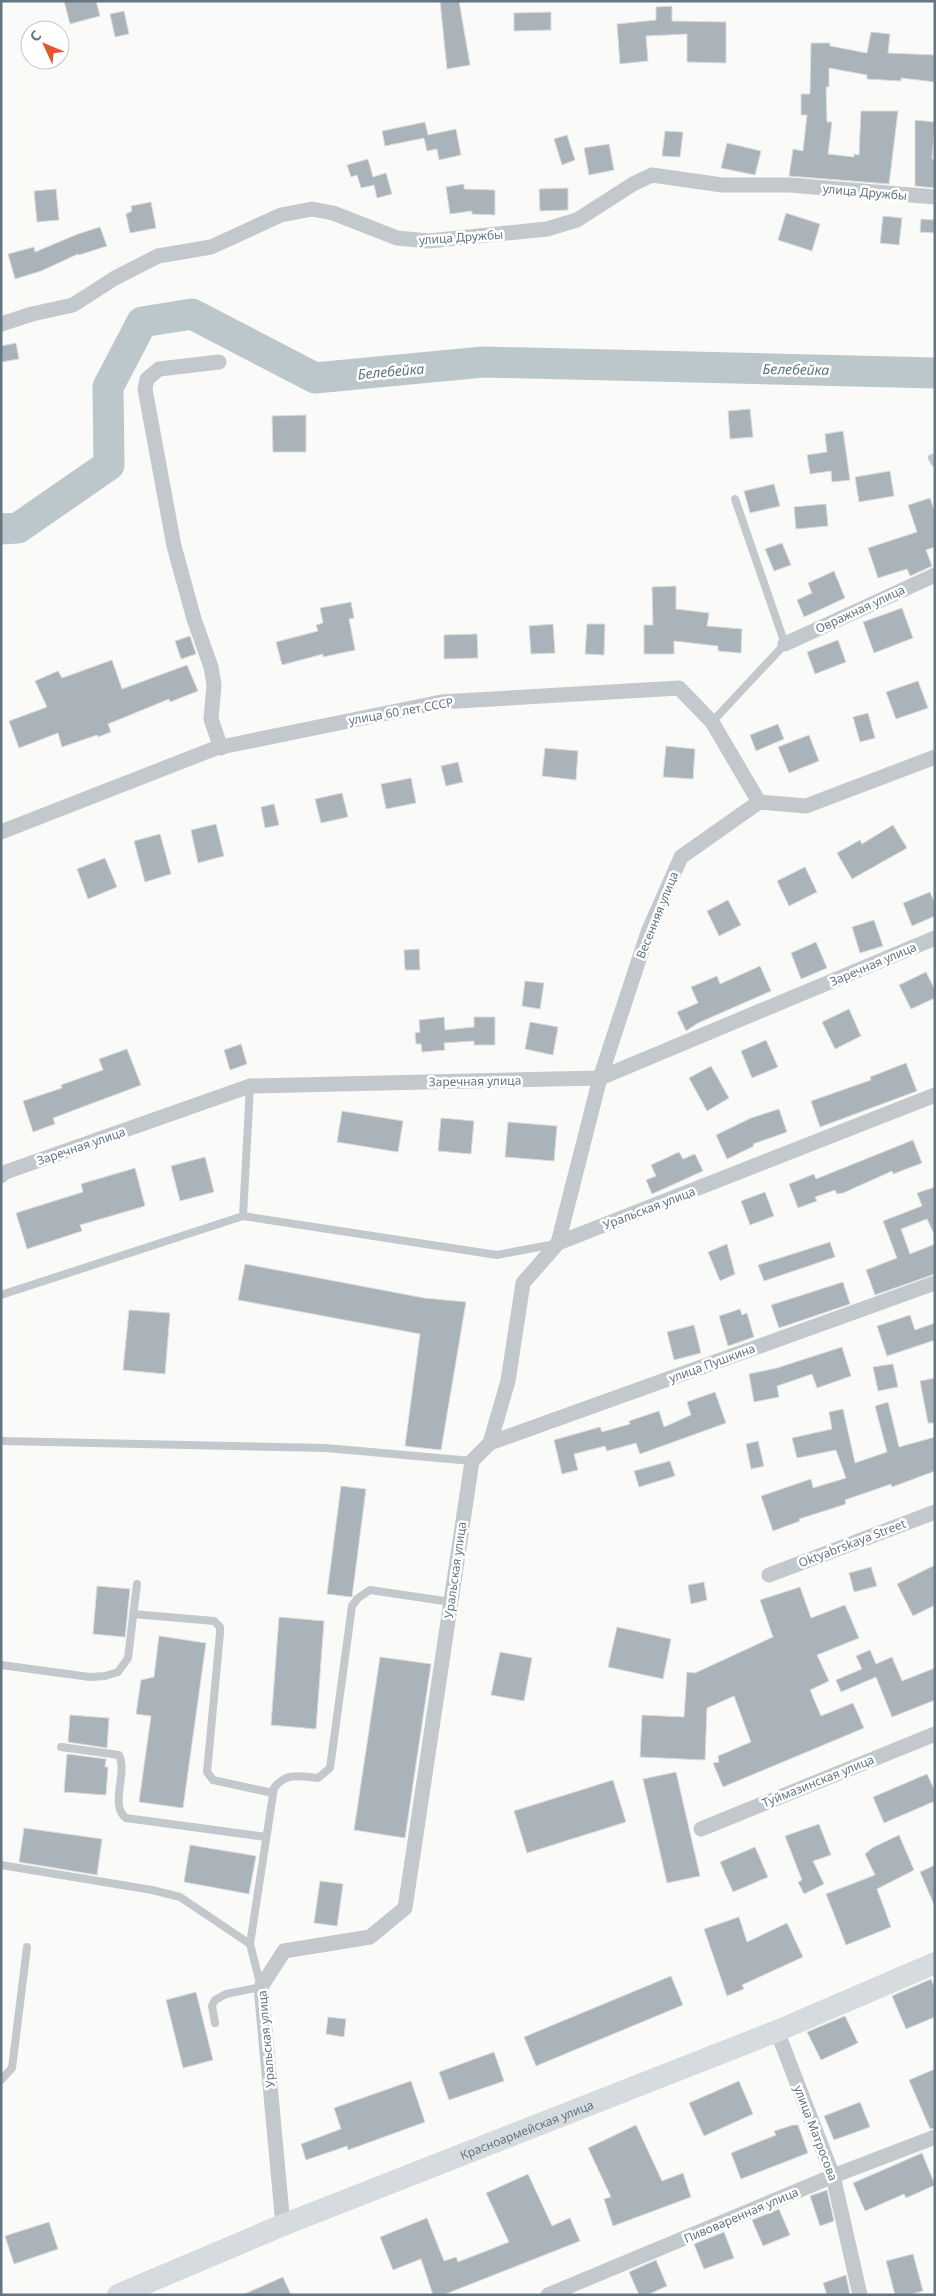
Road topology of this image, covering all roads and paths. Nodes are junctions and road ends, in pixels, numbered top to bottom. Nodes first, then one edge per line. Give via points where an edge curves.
1 (935, 197) edge
2 (1, 324) edge
3 (219, 362) dead end
4 (734, 500) dead end
5 (935, 575) edge
6 (785, 644) junction
7 (712, 722) junction
8 (221, 748) junction
9 (935, 757) edge
10 (759, 802) junction
11 (1, 832) edge
12 (935, 938) edge
13 (600, 1078) junction
14 (250, 1086) junction
15 (935, 1095) edge
16 (2, 1172) edge
17 (243, 1216) junction
18 (558, 1243) junction
19 (935, 1283) edge
20 (1, 1295) edge
21 (1, 1441) edge
22 (490, 1443) junction
23 (472, 1461) junction
24 (935, 1512) edge
25 (769, 1575) dead end
26 (137, 1584) dead end
27 (451, 1602) junction
28 (134, 1614) junction
29 (1, 1665) edge
30 (935, 1734) edge
31 (61, 1746) dead end
32 (273, 1793) junction
33 (701, 1829) dead end
34 (266, 1837) junction
35 (1, 1865) edge
36 (250, 1944) junction
37 (27, 1947) dead end
38 (935, 1963) edge
39 (261, 1987) junction
40 (215, 2023) dead end
41 (777, 2031) junction
42 (1, 2080) edge
43 (935, 2137) edge
44 (833, 2176) junction
45 (283, 2225) junction
46 (118, 2295) edge
47 (548, 2295) edge
48 (860, 2295) edge

1 - 2 street, улица Дружбы via 790,185 722,185 652,175 577,220 547,229 428,241 397,238 312,208 281,215 211,247 158,256 72,305
3 - 8 street via 159,369 147,379 145,389 174,546 194,620 211,667 214,685 210,718
4 - 6 lane
5 - 6 street, Овражная улица
6 - 7 lane
7 - 8 street, улица 60 лет СССР via 679,688 441,702
7 - 10 street, улица 60 лет СССР
8 - 11 street, улица 60 лет СССР
9 - 10 street via 806,806
10 - 13 street, Весенняя улица via 681,857 648,932
12 - 13 street, Заречная улица
13 - 14 street, Заречная улица
13 - 18 street, Весенняя улица
14 - 16 street, Заречная улица
14 - 17 lane
15 - 18 street, Уральская улица
17 - 18 lane via 498,1255
17 - 20 lane
18 - 22 street, Уральская улица via 523,1283 508,1381
19 - 22 street, улица Пушкина
21 - 23 lane via 326,1448
22 - 23 street, Уральская улица
23 - 27 street, Уральская улица
24 - 25 street, Oktyabrskaya Street
26 - 28 lane
27 - 32 lane via 370,1590 358,1598 352,1606 330,1768 318,1778 292,1775 280,1781
27 - 39 street, Уральская улица via 406,1908 370,1937 284,1951
28 - 29 lane via 128,1658 118,1672 90,1677
28 - 32 lane via 217,1623 220,1633 207,1772 213,1780
30 - 33 street, Туймазинская улица
31 - 34 lane via 119,1755 122,1764 119,1806 126,1818
32 - 34 lane
34 - 36 lane
35 - 36 lane via 180,1897
36 - 39 lane
37 - 42 lane via 12,2068
38 - 41 main road, Красноармейская улица
39 - 40 lane via 226,1994 215,2000 212,2006
39 - 45 street, Уральская улица
41 - 44 street, улица Матросова
41 - 45 main road, Красноармейская улица
43 - 44 street, Пивоваренная улица
44 - 47 street, Пивоваренная улица
44 - 48 street, улица Матросова
45 - 46 main road, Красноармейская улица

